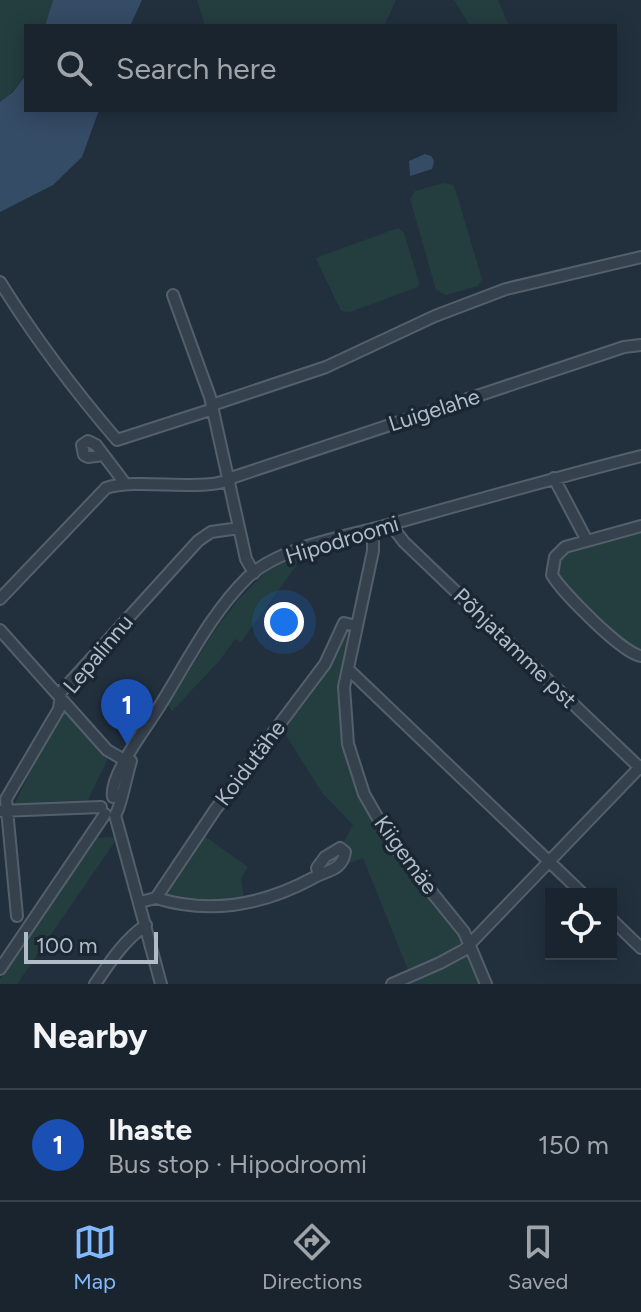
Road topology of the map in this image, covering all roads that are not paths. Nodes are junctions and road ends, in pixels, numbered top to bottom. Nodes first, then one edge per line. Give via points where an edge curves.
1 (641, 257) edge
2 (0, 282) edge
3 (173, 295) dead end
4 (641, 345) edge
5 (212, 407) junction
6 (103, 455) dead end
7 (641, 456) edge
8 (554, 478) junction
9 (229, 481) junction
10 (124, 482) junction
11 (391, 525) junction
12 (641, 526) edge
13 (239, 528) junction
14 (373, 529) junction
15 (586, 539) junction
16 (254, 573) junction
17 (0, 599) edge
18 (356, 626) junction
19 (0, 630) edge
20 (641, 656) edge
21 (348, 669) junction
22 (62, 699) junction
23 (132, 750) junction
24 (126, 761) junction
25 (640, 767) edge
26 (116, 800) junction
27 (4, 811) edge
28 (107, 812) junction
29 (548, 862) junction
30 (319, 875) dead end
31 (576, 888) edge
32 (156, 898) junction
33 (140, 902) junction
34 (17, 916) dead end
35 (146, 925) junction
36 (617, 925) edge
37 (469, 944) junction
38 (641, 948) edge
39 (0, 969) edge
40 (95, 984) edge
41 (161, 984) edge
42 (392, 984) edge
43 (486, 984) edge

1 - 5 street via 506,289 326,367
2 - 5 street via 26,325 117,440
3 - 5 street
4 - 9 street, Luigelahe
5 - 9 street
6 - 10 street
7 - 8 street, Hipodroomi
8 - 11 street, Hipodroomi
8 - 15 street
9 - 10 street, Luigelahe
9 - 13 street
10 - 17 street via 93,500
11 - 14 street, Hipodroomi
11 - 25 street, Põhjatamme pst
12 - 15 street
13 - 16 street
13 - 22 street, Lepalinnu via 211,532 198,541 61,692
14 - 16 street, Hipodroomi via 289,554
14 - 18 street, Kiigemäe
15 - 20 street via 558,552 552,575 627,651
16 - 23 street, Hipodroomi via 221,609
18 - 21 street, Kiigemäe
18 - 32 street, Koidutähe via 344,623 325,664
19 - 22 street
21 - 29 street
21 - 37 street, Kiigemäe via 348,744 364,794 392,843
22 - 24 street via 107,750
22 - 27 street, Lepalinnu
23 - 24 street, Hipodroomi
23 - 26 street, Hipodroomi
24 - 26 street, Hipodroomi via 112,790
25 - 29 street
26 - 28 street via 105,800
26 - 28 street via 121,808
27 - 28 street
27 - 34 street, Lepalinnu
28 - 33 street
28 - 39 street
29 - 31 street
29 - 37 street
30 - 32 street via 287,892 240,906 193,906
32 - 33 street
33 - 35 street
35 - 40 street via 126,942
35 - 41 street
36 - 38 street
37 - 42 street
37 - 43 street, Kiigemäe

